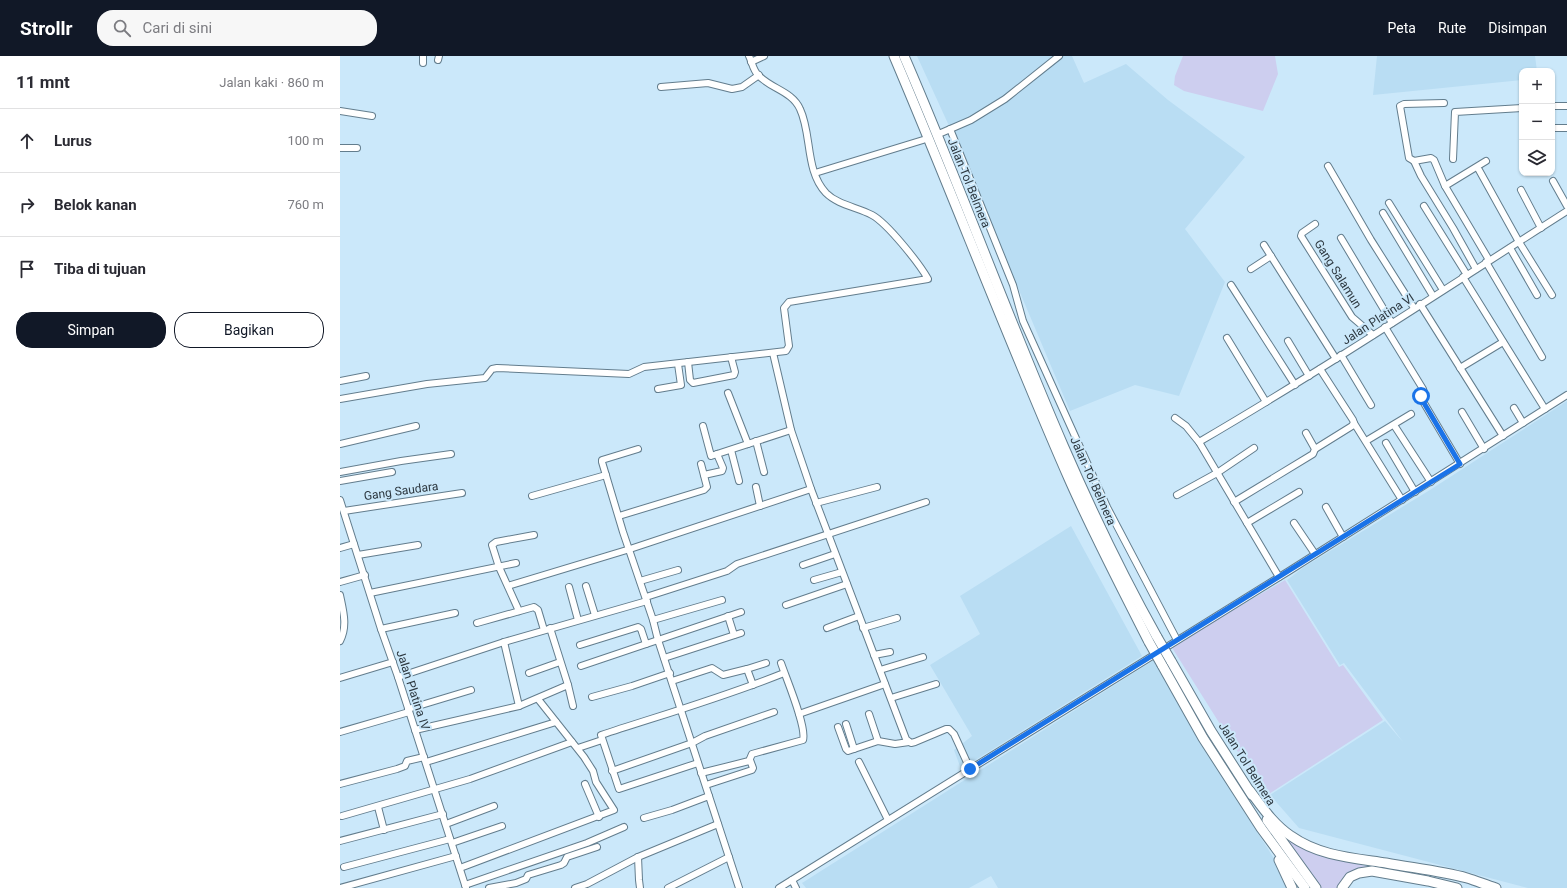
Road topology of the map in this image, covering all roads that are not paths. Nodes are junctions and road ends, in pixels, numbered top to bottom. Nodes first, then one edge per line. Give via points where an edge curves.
1 (764, 56) edge
2 (894, 56) edge
3 (904, 56) edge
4 (1059, 56) edge
5 (750, 59) edge
6 (758, 75) junction
7 (662, 87) dead end
8 (1444, 103) dead end
9 (1555, 106) edge
10 (1567, 106) edge
11 (1519, 108) edge
12 (340, 111) edge
13 (372, 116) dead end
14 (1555, 128) edge
15 (1567, 128) edge
16 (950, 129) junction
17 (940, 133) dead end
18 (923, 140) dead end
19 (340, 148) edge
20 (357, 148) dead end
21 (1453, 158) dead end
22 (1414, 161) junction
23 (1486, 161) dead end
24 (1328, 166) dead end
25 (1478, 170) dead end
26 (815, 173) junction
27 (1553, 181) dead end
28 (1445, 186) junction
29 (1521, 190) dead end
30 (1389, 203) dead end
31 (1424, 206) dead end
32 (1567, 206) edge
33 (1567, 211) edge
34 (1383, 214) dead end
35 (1315, 224) dead end
36 (1541, 228) junction
37 (1341, 238) dead end
38 (1518, 242) junction
39 (1264, 245) dead end
40 (1510, 248) junction
41 (1271, 256) junction
42 (1487, 261) junction
43 (1251, 269) dead end
44 (1476, 269) junction
45 (1465, 276) junction
46 (1231, 285) dead end
47 (1443, 290) junction
48 (1537, 295) dead end
49 (1552, 295) dead end
50 (1433, 296) junction
51 (1420, 304) junction
52 (1414, 308) junction
53 (1392, 323) junction
54 (1385, 327) junction
55 (1373, 335) junction
56 (1228, 338) dead end
57 (1288, 341) dead end
58 (1503, 342) junction
59 (773, 353) junction
60 (731, 357) junction
61 (1338, 357) junction
62 (1542, 357) dead end
63 (688, 362) junction
64 (678, 364) junction
65 (1460, 368) junction
66 (1320, 369) junction
67 (366, 376) dead end
68 (1309, 376) junction
69 (340, 381) edge
70 (1295, 385) junction
71 (658, 388) dead end
72 (728, 393) dead end
73 (1567, 395) edge
74 (340, 399) edge
75 (1266, 402) junction
76 (1371, 405) dead end
77 (1514, 408) dead end
78 (1545, 409) junction
79 (1462, 412) dead end
80 (1411, 414) dead end
81 (1175, 418) dead end
82 (1354, 423) junction
83 (1523, 423) junction
84 (1394, 425) junction
85 (416, 426) dead end
86 (703, 426) dead end
87 (792, 430) junction
88 (1306, 433) dead end
89 (1503, 436) junction
90 (756, 441) junction
91 (1366, 441) junction
92 (1199, 442) junction
93 (1386, 443) dead end
94 (340, 444) edge
95 (748, 444) junction
96 (1254, 448) dead end
97 (1484, 448) junction
98 (638, 449) dead end
99 (1315, 449) junction
100 (731, 450) junction
101 (451, 454) dead end
102 (717, 454) junction
103 (701, 464) dead end
104 (1460, 464) junction
105 (340, 472) edge
106 (392, 472) dead end
107 (764, 472) dead end
108 (1217, 474) junction
109 (606, 475) junction
110 (704, 475) junction
111 (340, 481) edge
112 (739, 481) dead end
113 (1431, 482) junction
114 (756, 487) dead end
115 (877, 487) dead end
116 (811, 489) junction
117 (1299, 492) dead end
118 (1415, 492) junction
119 (462, 493) dead end
120 (1177, 495) dead end
121 (532, 496) dead end
122 (1402, 500) junction
123 (926, 502) dead end
124 (1234, 502) junction
125 (816, 503) junction
126 (341, 506) edge
127 (760, 506) junction
128 (1326, 507) dead end
129 (619, 516) junction
130 (1247, 523) junction
131 (1294, 523) dead end
132 (827, 534) junction
133 (534, 535) dead end
134 (1343, 537) junction
135 (354, 544) junction
136 (418, 545) dead end
137 (340, 548) edge
138 (630, 549) junction
139 (835, 554) junction
140 (1315, 554) junction
141 (358, 555) junction
142 (516, 563) dead end
143 (803, 566) dead end
144 (499, 567) junction
145 (678, 570) dead end
146 (842, 572) junction
147 (365, 575) junction
148 (1279, 577) junction
149 (814, 580) dead end
150 (640, 581) junction
151 (340, 582) edge
152 (846, 584) junction
153 (508, 586) junction
154 (586, 586) dead end
155 (569, 587) dead end
156 (370, 593) junction
157 (340, 595) edge
158 (646, 599) junction
159 (722, 600) dead end
160 (786, 605) dead end
161 (519, 611) junction
162 (741, 612) dead end
163 (455, 613) dead end
164 (595, 615) junction
165 (728, 616) junction
166 (859, 616) junction
167 (897, 618) dead end
168 (578, 620) junction
169 (653, 620) junction
170 (477, 623) dead end
171 (827, 628) dead end
172 (863, 628) junction
173 (381, 629) junction
174 (547, 629) junction
175 (741, 632) dead end
176 (734, 635) junction
177 (340, 640) edge
178 (658, 640) junction
179 (1177, 640) junction
180 (504, 642) junction
181 (646, 644) junction
182 (580, 645) dead end
183 (890, 652) dead end
184 (874, 655) junction
185 (923, 657) dead end
186 (664, 658) junction
187 (393, 662) junction
188 (560, 662) junction
189 (766, 663) dead end
190 (781, 663) dead end
191 (581, 666) dead end
192 (747, 669) junction
193 (880, 670) junction
194 (529, 673) dead end
195 (670, 673) junction
196 (784, 673) junction
197 (398, 677) junction
198 (340, 678) edge
199 (672, 681) junction
200 (885, 684) junction
201 (936, 684) dead end
202 (568, 685) junction
203 (753, 685) junction
204 (471, 690) dead end
205 (592, 697) dead end
206 (891, 698) junction
207 (538, 699) junction
208 (519, 706) junction
209 (573, 706) dead end
210 (682, 710) junction
211 (409, 711) junction
212 (774, 712) dead end
213 (798, 714) junction
214 (869, 714) dead end
215 (556, 722) junction
216 (846, 724) dead end
217 (838, 727) dead end
218 (415, 730) junction
219 (340, 732) edge
220 (602, 740) junction
221 (878, 741) junction
222 (572, 742) junction
223 (909, 742) junction
224 (692, 743) junction
225 (578, 748) junction
226 (854, 749) junction
227 (425, 760) junction
228 (750, 760) junction
229 (859, 762) dead end
230 (698, 763) junction
231 (970, 769) junction
232 (612, 771) junction
233 (702, 773) junction
234 (340, 784) edge
235 (585, 784) dead end
236 (706, 786) junction
237 (435, 790) junction
238 (1250, 791) junction
239 (709, 796) junction
240 (494, 806) dead end
241 (378, 807) junction
242 (443, 814) junction
243 (342, 816) dead end
244 (599, 817) junction
245 (644, 818) dead end
246 (888, 820) junction
247 (446, 824) junction
248 (718, 824) junction
249 (502, 826) dead end
250 (624, 827) dead end
251 (1261, 828) junction
252 (384, 830) junction
253 (340, 841) edge
254 (451, 841) junction
255 (597, 847) dead end
256 (456, 856) junction
257 (638, 857) junction
258 (729, 857) junction
259 (344, 867) dead end
260 (460, 868) junction
261 (792, 880) junction
262 (522, 885) edge
263 (466, 886) edge
264 (588, 886) edge
265 (340, 888) edge
266 (489, 888) edge
267 (575, 888) edge
268 (640, 888) edge
269 (668, 888) edge
270 (740, 888) edge
271 (779, 888) edge
272 (796, 888) edge
273 (1292, 888) edge
274 (1306, 888) edge
275 (1316, 888) edge
276 (1342, 888) edge
277 (1457, 888) edge
278 (1496, 888) edge

1 - 5 street
2 - 251 highway, Jalan Tol Belmera, bridge via 1017,357 1113,571 1203,738
3 - 238 highway, Jalan Tol Belmera, bridge via 1072,465 1110,546 1157,637 1211,731
4 - 16 street via 1005,99 971,120
5 - 6 street
6 - 7 street via 742,87 732,90 708,83
6 - 26 street via 788,94 798,104 804,118
8 - 22 street via 1400,106 1409,158
9 - 10 street
11 - 21 street via 1455,112
12 - 13 street
14 - 15 street
16 - 17 street
16 - 179 street via 1013,285 1032,342 1107,507
18 - 26 street
19 - 20 street
22 - 28 street via 1432,159
22 - 44 street
23 - 28 street
24 - 52 street
25 - 38 street
26 - 59 street via 822,188 831,198 871,214 884,225 928,279 789,302 784,308 788,350
27 - 32 street
28 - 42 street
29 - 36 street
30 - 47 street
31 - 45 street
33 - 36 street, Jalan Platina VI
34 - 50 street
35 - 55 street, Gang Salamun via 1301,236 1352,317
36 - 38 street, Jalan Platina VI
37 - 53 street
38 - 40 street, Jalan Platina VI
38 - 49 street
39 - 41 street
40 - 42 street, Jalan Platina VI
40 - 48 street
41 - 43 street
41 - 61 street
42 - 44 street, Jalan Platina VI
42 - 62 street
44 - 45 street, Jalan Platina VI
45 - 47 street, Jalan Platina VI
45 - 58 street
46 - 70 street
47 - 50 street, Jalan Platina VI
50 - 51 street, Jalan Platina VI
51 - 52 street, Jalan Platina VI
51 - 65 street
52 - 53 street, Jalan Platina VI
53 - 54 street, Jalan Platina VI
54 - 55 street, Jalan Platina VI
54 - 104 street via 1423,389 1421,398
55 - 61 street, Jalan Platina VI
56 - 75 street
57 - 68 street
58 - 65 street
58 - 78 street
59 - 60 street
59 - 87 street
60 - 63 street
60 - 63 street via 734,375 693,383 690,380
61 - 66 street, Jalan Platina VI
61 - 76 street
63 - 64 street
64 - 71 street via 681,385
64 - 74 street via 644,367 629,374 496,368 485,378 427,384
65 - 89 street
66 - 68 street, Jalan Platina VI
66 - 82 street
67 - 69 street
68 - 70 street, Jalan Platina VI
70 - 75 street, Jalan Platina VI
72 - 95 street
73 - 78 street
75 - 92 street, Jalan Platina VI
77 - 83 street
78 - 83 street
79 - 97 street
80 - 84 street
81 - 92 street via 1186,426
82 - 91 street
82 - 99 street
83 - 89 street
84 - 91 street
84 - 113 street
85 - 94 street
86 - 102 street via 710,455
87 - 90 street
87 - 116 street
88 - 99 street
89 - 97 street
90 - 95 street
90 - 107 street
91 - 122 street
92 - 108 street
93 - 118 street
95 - 100 street
96 - 108 street
97 - 104 street
98 - 109 street via 602,460
99 - 124 street via 1313,454
100 - 102 street
100 - 112 street
101 - 105 street
102 - 110 street via 722,471
103 - 110 street
104 - 113 street
106 - 111 street
108 - 120 street
108 - 124 street
109 - 121 street
109 - 129 street
110 - 129 street via 707,487 704,490
113 - 118 street
114 - 127 street
115 - 125 street
116 - 125 street
116 - 127 street
117 - 130 street
118 - 122 street
119 - 126 street, Gang Saudara
122 - 134 street
123 - 132 street
124 - 130 street
125 - 132 street
126 - 135 street, Jalan Platina IV
127 - 138 street
128 - 134 street
129 - 138 street
130 - 148 street
131 - 140 street
132 - 139 street
132 - 158 street via 737,564 727,571
133 - 144 street via 492,543
134 - 140 street
135 - 137 street
135 - 141 street, Jalan Platina IV
136 - 141 street
138 - 150 street
138 - 153 street
139 - 143 street
139 - 146 street
140 - 148 street
141 - 147 street, Jalan Platina IV
142 - 144 street
144 - 153 street
144 - 156 street
145 - 150 street
146 - 149 street
146 - 152 street
147 - 151 street
147 - 156 street, Jalan Platina IV
148 - 179 street
150 - 158 street
152 - 160 street
152 - 166 street
153 - 161 street
154 - 164 street
155 - 168 street
156 - 173 street, Jalan Platina IV
157 - 177 street via 345,624
158 - 164 street
158 - 169 street
159 - 169 street
161 - 170 street
161 - 174 street via 536,607
162 - 165 street
163 - 173 street
164 - 168 street
165 - 176 street
165 - 178 street
166 - 171 street
166 - 172 street
167 - 172 street
168 - 174 street
169 - 178 street
172 - 184 street
173 - 187 street, Jalan Platina IV
174 - 180 street
174 - 188 street
175 - 176 street
176 - 186 street
178 - 181 street
178 - 186 street
179 - 231 street
180 - 197 street
180 - 208 street
181 - 182 street via 638,627
181 - 191 street
183 - 184 street
184 - 193 street
185 - 193 street
186 - 195 street
187 - 197 street, Jalan Platina IV
187 - 198 street
188 - 194 street
188 - 202 street
189 - 192 street
190 - 196 street
192 - 199 street via 723,676 712,668
192 - 203 street
193 - 200 street
195 - 199 street
195 - 205 street
196 - 203 street
196 - 213 street
197 - 211 street, Jalan Platina IV
199 - 210 street
200 - 206 street
200 - 213 street
201 - 206 street
202 - 207 street
202 - 209 street
203 - 210 street
204 - 211 street
206 - 223 street
207 - 208 street
207 - 215 street
208 - 218 street
210 - 220 street via 600,735
210 - 224 street
211 - 218 street, Jalan Platina IV
211 - 219 street
212 - 224 street
213 - 228 street via 803,740 752,754
214 - 221 street
215 - 222 street
215 - 227 street
216 - 226 street
217 - 226 street via 846,749
218 - 227 street, Jalan Platina IV
220 - 225 street
220 - 232 street
221 - 223 street via 895,744
221 - 226 street
222 - 225 street
222 - 237 street via 470,780
223 - 231 street via 950,729
224 - 230 street
224 - 232 street
225 - 244 street via 614,810
227 - 234 street via 407,761 405,766 397,770
227 - 237 street, Jalan Platina IV
228 - 233 street
228 - 236 street via 752,770
229 - 246 street
230 - 232 street via 621,789 618,788
230 - 233 street
231 - 246 street
233 - 236 street
235 - 244 street
236 - 239 street
237 - 241 street
237 - 242 street, Jalan Platina IV
238 - 275 highway, Jalan Tol Belmera via 1272,827
238 - 278 highway via 1290,836 1321,852 1467,878
239 - 245 street
239 - 248 street
240 - 247 street
241 - 243 street
241 - 252 street
242 - 247 street, Jalan Platina IV
242 - 252 street
244 - 260 street
246 - 261 street
247 - 254 street, Jalan Platina IV
248 - 257 street
248 - 258 street
249 - 254 street
250 - 263 street via 587,843
251 - 273 highway
251 - 274 highway, Jalan Tol Belmera
252 - 253 street
254 - 256 street, Jalan Platina IV
254 - 259 street
255 - 262 street via 567,857 563,864 528,875
256 - 260 street, Jalan Platina IV
256 - 265 street
257 - 264 street
257 - 268 street
258 - 269 street
258 - 270 street
260 - 263 street, Jalan Platina IV
261 - 271 street
261 - 272 street
262 - 266 street
264 - 267 street
276 - 277 highway via 1350,877 1372,871

